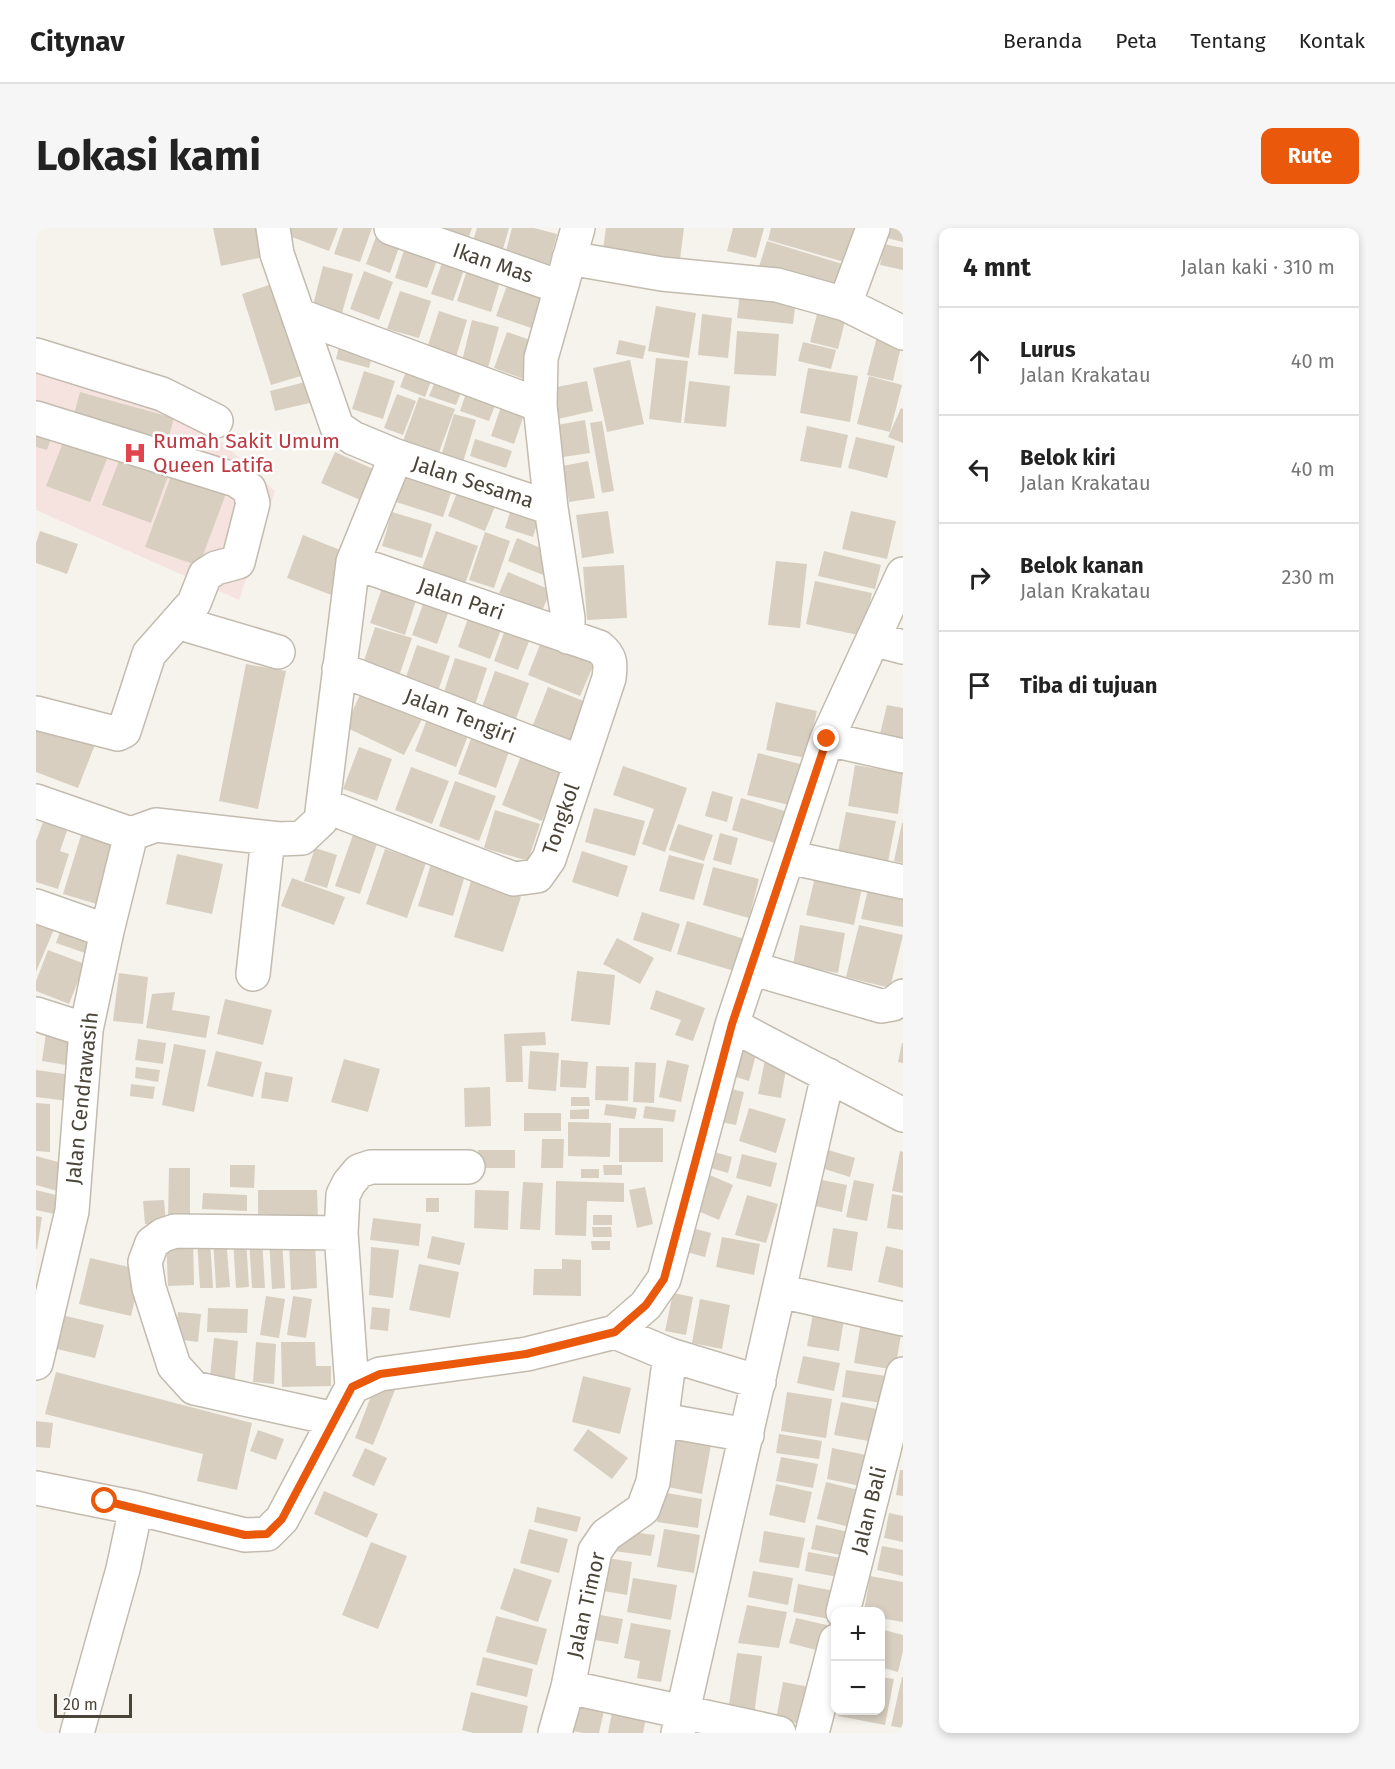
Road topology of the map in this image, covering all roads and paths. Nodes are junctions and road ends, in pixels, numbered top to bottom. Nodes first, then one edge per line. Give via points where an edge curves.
1 (273, 228) edge
2 (392, 228) edge
3 (873, 228) edge
4 (569, 257) edge
5 (845, 304) junction
6 (298, 315) junction
7 (903, 333) edge
8 (36, 355) edge
9 (540, 405) junction
10 (36, 418) edge
11 (216, 421) dead end
12 (396, 456) junction
13 (551, 508) junction
14 (353, 562) junction
15 (903, 574) edge
16 (177, 622) junction
17 (568, 637) junction
18 (888, 643) edge
19 (278, 652) dead end
20 (339, 669) junction
21 (36, 713) edge
22 (827, 739) junction
23 (903, 756) edge
24 (580, 762) junction
25 (36, 801) edge
26 (323, 805) junction
27 (131, 834) junction
28 (268, 838) junction
29 (788, 857) junction
30 (903, 882) edge
31 (36, 906) edge
32 (107, 931) junction
33 (751, 968) junction
34 (253, 974) dead end
35 (903, 996) edge
36 (36, 1014) edge
37 (732, 1024) junction
38 (86, 1030) junction
39 (828, 1076) junction
40 (903, 1115) edge
41 (468, 1167) dead end
42 (341, 1233) junction
43 (45, 1281) edge
44 (780, 1291) junction
45 (903, 1319) edge
46 (615, 1332) junction
47 (670, 1355) junction
48 (36, 1363) edge
49 (903, 1374) edge
50 (759, 1382) junction
51 (352, 1387) junction
52 (335, 1419) junction
53 (662, 1420) junction
54 (747, 1436) junction
55 (36, 1488) edge
56 (136, 1508) junction
57 (844, 1607) edge
58 (831, 1660) edge
59 (568, 1687) junction
60 (681, 1722) edge
61 (77, 1733) edge
62 (555, 1733) edge
63 (779, 1733) edge
64 (812, 1733) edge

1 - 6 street, Jalan Sesama via 277,255
2 - 4 street, Ikan Mas
3 - 5 street
4 - 5 street, Ikan Mas via 662,274 777,285
4 - 9 street via 541,358
5 - 7 street, Ikan Mas
6 - 9 street
6 - 12 street, Jalan Sesama via 337,427
8 - 11 street via 162,394
9 - 13 street
10 - 16 street via 236,480 249,489 253,503 238,562 205,574 194,603
12 - 13 street, Jalan Sesama
12 - 14 street
13 - 17 street
14 - 17 street, Jalan Pari
14 - 20 street
15 - 18 street
16 - 19 street
16 - 21 street via 149,654 124,732 118,734
17 - 24 street, Tongkol via 599,647 611,662 606,692
18 - 22 street
20 - 24 street, Jalan Tengiri
20 - 26 street
22 - 23 street
22 - 29 street
24 - 26 street, Tongkol via 549,859 537,876 529,878 514,879
25 - 27 street
26 - 28 street via 321,820 302,838
27 - 28 street via 156,825
27 - 32 street, Jalan Cendrawasih
28 - 34 street
29 - 30 street
29 - 33 street
31 - 32 street
32 - 38 street, Jalan Cendrawasih
33 - 35 street via 881,1006 893,1004
33 - 37 street
36 - 38 street
37 - 39 street
37 - 46 street via 664,1279 646,1305
38 - 43 street, Jalan Cendrawasih via 72,1211
39 - 40 street
39 - 44 street
41 - 42 street via 386,1166 359,1171 343,1195
42 - 51 street
42 - 52 street via 175,1231 152,1243 145,1262 149,1288 174,1366 194,1388
43 - 48 street, Jalan Cendrawasih
44 - 45 street
44 - 50 street
46 - 47 street
46 - 51 street via 526,1354 380,1374
47 - 50 street
47 - 53 street, Jalan Timor
49 - 57 street, Jalan Bali
50 - 54 street
51 - 52 street
52 - 56 street via 282,1519 267,1534 245,1535
53 - 54 street
53 - 59 street, Jalan Timor via 653,1482 643,1509 606,1535 595,1551
54 - 60 street
55 - 56 street
56 - 61 street
58 - 64 street
59 - 60 street
59 - 62 street, Jalan Timor
60 - 63 street

